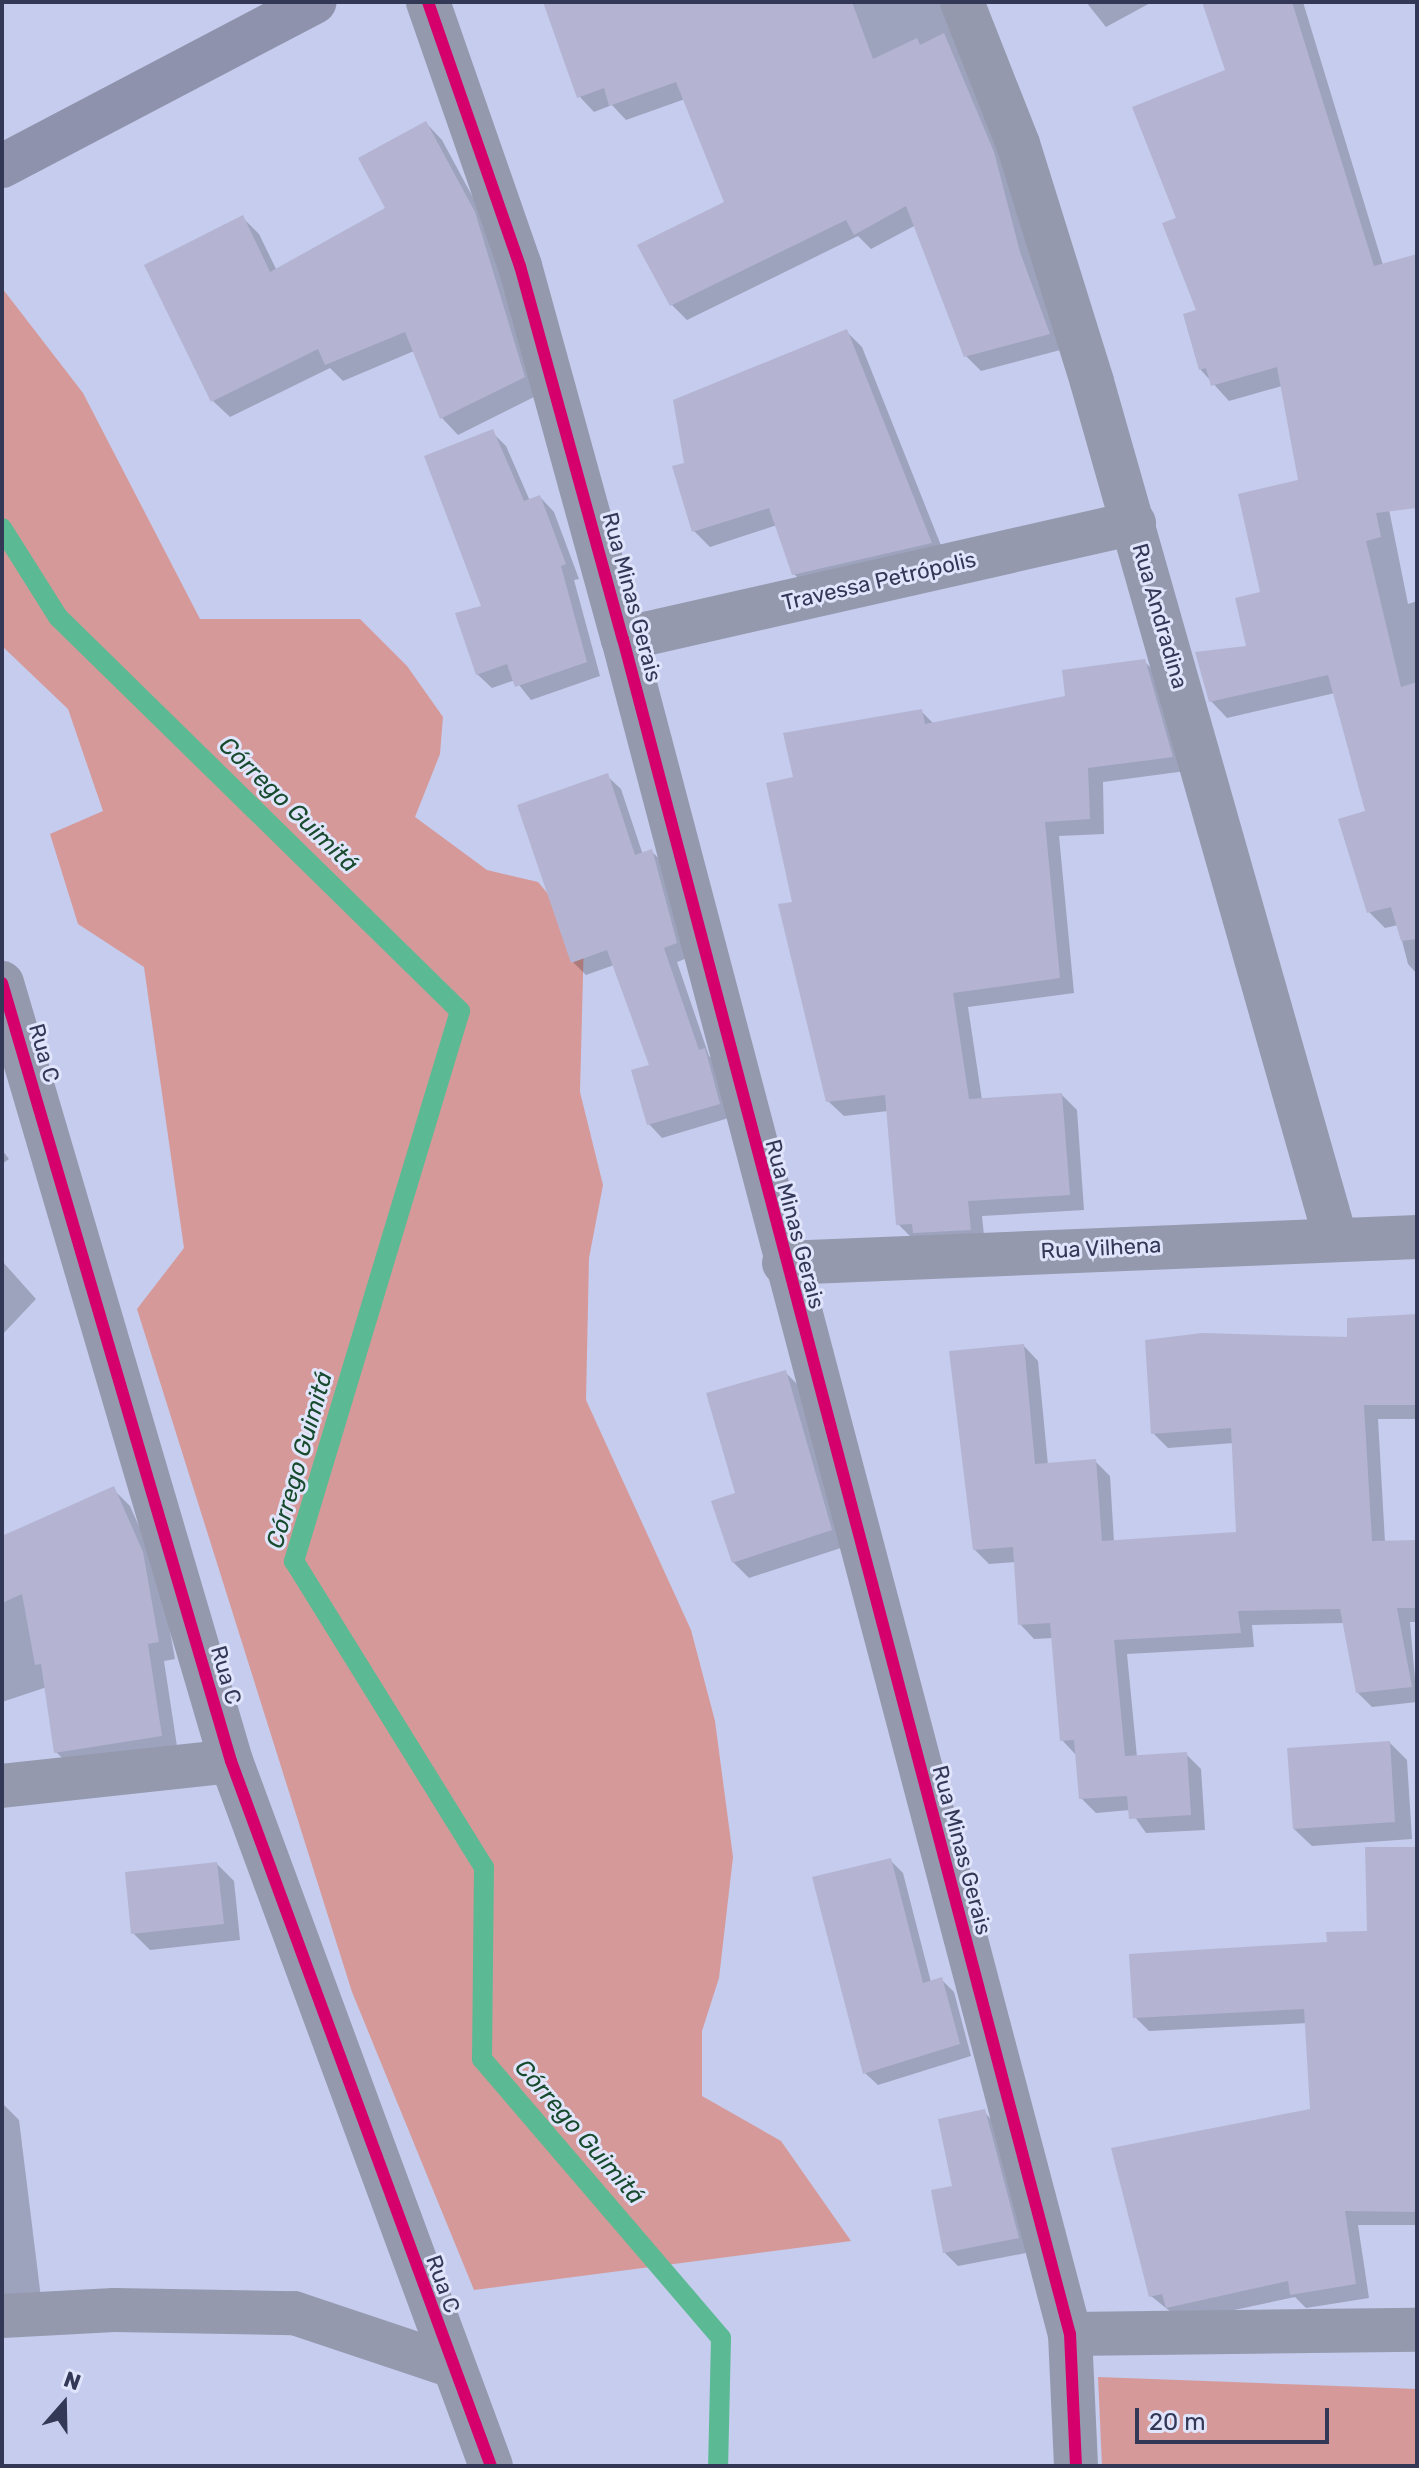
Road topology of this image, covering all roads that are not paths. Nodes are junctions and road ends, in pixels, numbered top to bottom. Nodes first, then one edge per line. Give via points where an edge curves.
1 (315, 2) edge
2 (428, 2) edge
3 (962, 2) edge
4 (2, 166) edge
5 (1134, 523) junction
6 (623, 639) junction
7 (2, 983) edge
8 (1335, 1237) junction
9 (1417, 1237) edge
10 (784, 1263) junction
11 (231, 1761) junction
12 (2, 1786) edge
13 (2, 2316) edge
14 (1417, 2330) edge
15 (1070, 2334) junction
16 (452, 2366) junction
17 (491, 2466) edge
18 (1076, 2466) edge

1 - 4 main road
2 - 6 street, Rua Minas Gerais via 520,266
3 - 5 street, Rua Andradina via 1018,144
5 - 6 street, Travessa Petrópolis
5 - 8 street, Rua Andradina
6 - 10 street, Rua Minas Gerais
7 - 11 street, Rua C
8 - 9 street, Rua Vilhena
8 - 10 street, Rua Vilhena
10 - 15 street, Rua Minas Gerais
11 - 12 street
11 - 16 street, Rua C
13 - 16 street via 114,2310 294,2313
14 - 15 street
15 - 18 street, Rua Minas Gerais
16 - 17 street, Rua C

